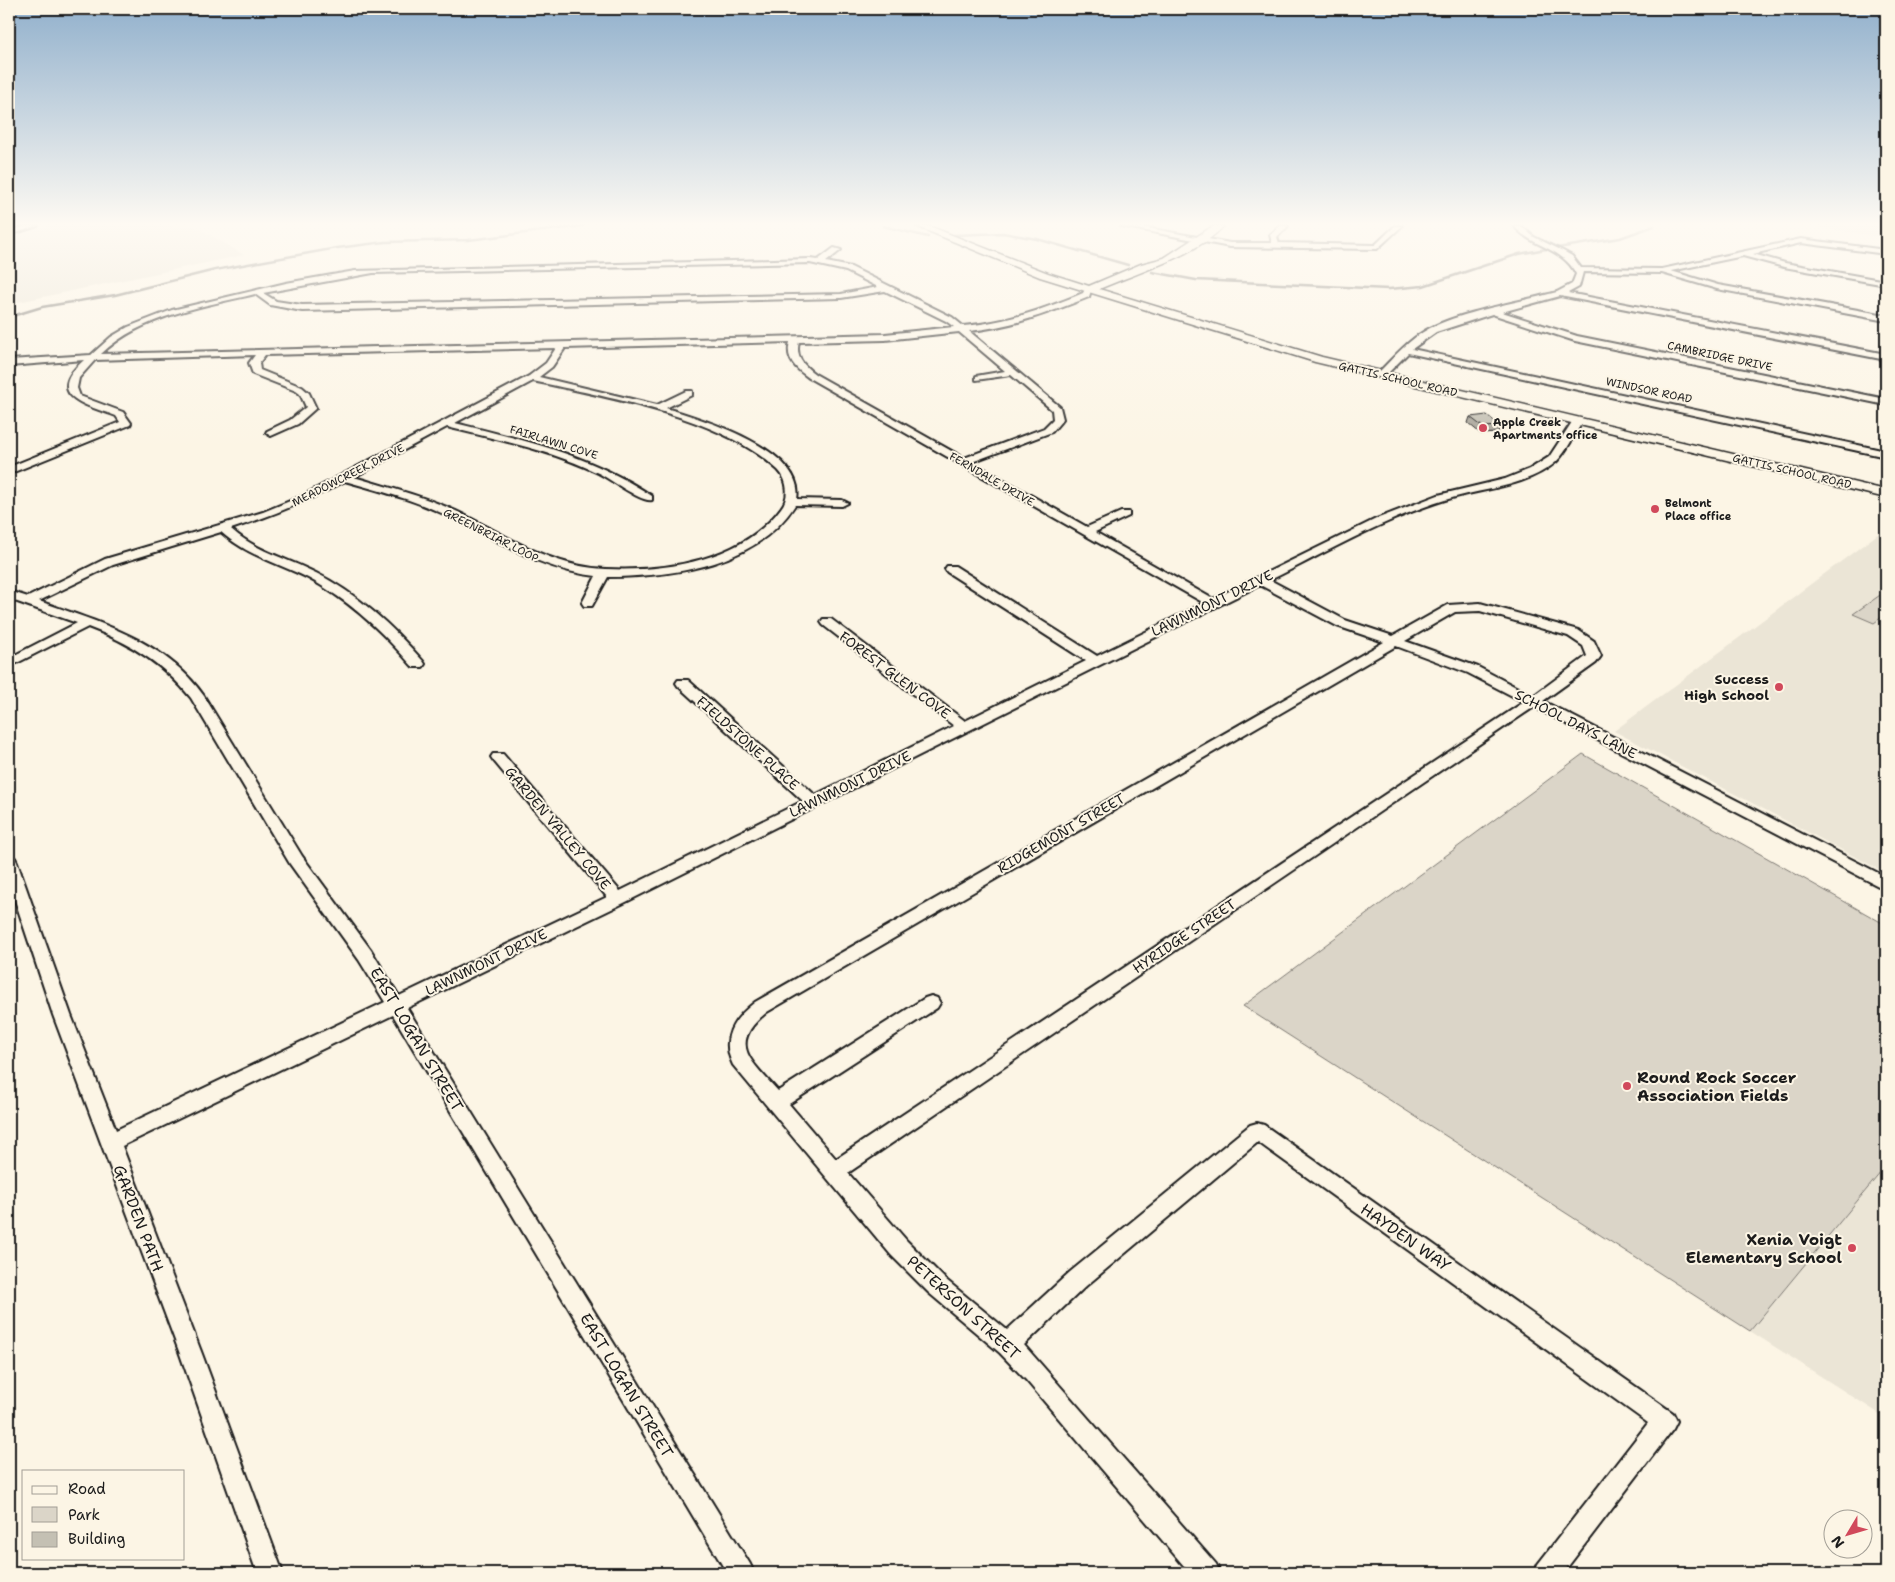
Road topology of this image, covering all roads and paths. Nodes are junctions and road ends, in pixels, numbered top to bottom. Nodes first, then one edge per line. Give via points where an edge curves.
1 (224, 300) edge
2 (268, 300) edge
3 (669, 300) edge
4 (911, 300) edge
5 (1074, 300) edge
6 (1124, 300) edge
7 (1539, 300) edge
8 (1590, 300) edge
9 (1787, 300) edge
10 (1494, 312) junction
11 (1886, 318) edge
12 (962, 329) junction
13 (794, 341) junction
14 (562, 346) junction
15 (1406, 350) junction
16 (262, 353) junction
17 (93, 357) junction
18 (1886, 357) edge
19 (9, 363) edge
20 (1014, 372) junction
21 (1381, 375) junction
22 (532, 378) junction
23 (979, 378) dead end
24 (689, 393) dead end
25 (1886, 402) edge
26 (658, 408) junction
27 (1578, 421) junction
28 (446, 424) junction
29 (272, 433) dead end
30 (1886, 454) edge
31 (963, 462) junction
32 (9, 471) edge
33 (345, 478) junction
34 (1886, 494) edge
35 (648, 498) dead end
36 (791, 502) junction
37 (842, 503) dead end
38 (1125, 514) dead end
39 (222, 527) junction
40 (1085, 532) junction
41 (951, 569) dead end
42 (604, 573) junction
43 (1260, 580) junction
44 (9, 594) edge
45 (30, 601) junction
46 (588, 603) dead end
47 (1212, 603) junction
48 (88, 622) junction
49 (827, 622) dead end
50 (1393, 641) junction
51 (1095, 661) junction
52 (9, 664) edge
53 (418, 664) dead end
54 (683, 683) dead end
55 (1533, 702) junction
56 (964, 727) junction
57 (498, 757) dead end
58 (813, 802) junction
59 (10, 871) edge
60 (1886, 884) edge
61 (618, 899) junction
62 (931, 1003) dead end
63 (396, 1005) junction
64 (738, 1034) joint
65 (776, 1102) junction
66 (110, 1142) junction
67 (835, 1171) junction
68 (1008, 1345) junction
69 (270, 1573) edge
70 (741, 1573) edge
71 (1207, 1573) edge
72 (1547, 1573) edge

1 - 17 street via 148,321 118,336
2 - 3 street via 302,308
4 - 12 street via 941,314
5 - 12 street via 1038,315 994,326
6 - 21 main road, GATTIS SCHOOL ROAD via 1298,354
7 - 10 street
8 - 18 street
9 - 11 street
10 - 15 street via 1433,330
10 - 25 street, CAMBRIDGE DRIVE via 1575,338
12 - 13 street
12 - 20 street
13 - 14 street
13 - 31 street, FERNDALE DRIVE via 793,359 804,371
14 - 16 street
14 - 22 street, MEADOWCREEK DRIVE via 549,365
15 - 21 street
15 - 30 street, WINDSOR ROAD
16 - 17 street
16 - 29 street via 254,363 256,372 294,386 304,393 311,408 294,422
17 - 19 street
17 - 32 street via 73,377 73,394 85,402 120,414 126,422
20 - 23 street
20 - 31 street via 1057,409 1056,423 1040,434
21 - 27 main road, GATTIS SCHOOL ROAD
22 - 26 street
22 - 28 street, MEADOWCREEK DRIVE
24 - 26 street
26 - 36 street via 738,439 769,457 791,480
27 - 34 main road, GATTIS SCHOOL ROAD
27 - 43 street, LAWNMONT DRIVE via 1553,459 1534,471 1407,509
28 - 33 street, MEADOWCREEK DRIVE
28 - 35 street, FAIRLAWN COVE via 579,461 617,477
31 - 40 street, FERNDALE DRIVE
33 - 39 street, MEADOWCREEK DRIVE via 287,506
33 - 42 street, GREENBRIAR LOOP via 450,513 546,562
36 - 37 street
36 - 42 street, GREENBRIAR LOOP via 785,514 767,533 728,553 659,571
38 - 40 street
39 - 45 street, MEADOWCREEK DRIVE via 109,562
39 - 53 street via 242,544 344,595 373,616
40 - 47 street, FERNDALE DRIVE
41 - 51 street
42 - 46 street
43 - 47 street, LAWNMONT DRIVE
43 - 50 street, SCHOOL DAYS LANE via 1341,623
44 - 45 street, EAST LOGAN STREET
45 - 48 street, EAST LOGAN STREET
47 - 51 street, LAWNMONT DRIVE
48 - 52 street
48 - 63 street, EAST LOGAN STREET via 150,652 173,670 197,696 296,860 365,955
49 - 56 street, FOREST GLEN COVE
50 - 55 street, SCHOOL DAYS LANE via 1460,664
50 - 55 street, RIDGEMONT STREET via 1452,608 1470,606 1573,633 1589,644 1594,656 1591,660
50 - 64 street, RIDGEMONT STREET via 761,1007 749,1016
51 - 56 street, LAWNMONT DRIVE
54 - 58 street, FIELDSTONE PLACE
55 - 60 street, SCHOOL DAYS LANE
55 - 67 street, HYRIDGE STREET
56 - 58 street, LAWNMONT DRIVE
57 - 61 street, GARDEN VALLEY COVE
58 - 61 street, LAWNMONT DRIVE
59 - 66 street, GARDEN PATH
61 - 63 street, LAWNMONT DRIVE
62 - 65 street
63 - 66 street, LAWNMONT DRIVE
63 - 70 street, EAST LOGAN STREET
64 - 65 street, PETERSON STREET via 735,1048 740,1060
65 - 67 street, PETERSON STREET
66 - 69 street, GARDEN PATH
67 - 68 street, PETERSON STREET via 899,1248 937,1286
68 - 71 street, PETERSON STREET
68 - 72 street, HAYDEN WAY via 1078,1279 1257,1131 1665,1421

